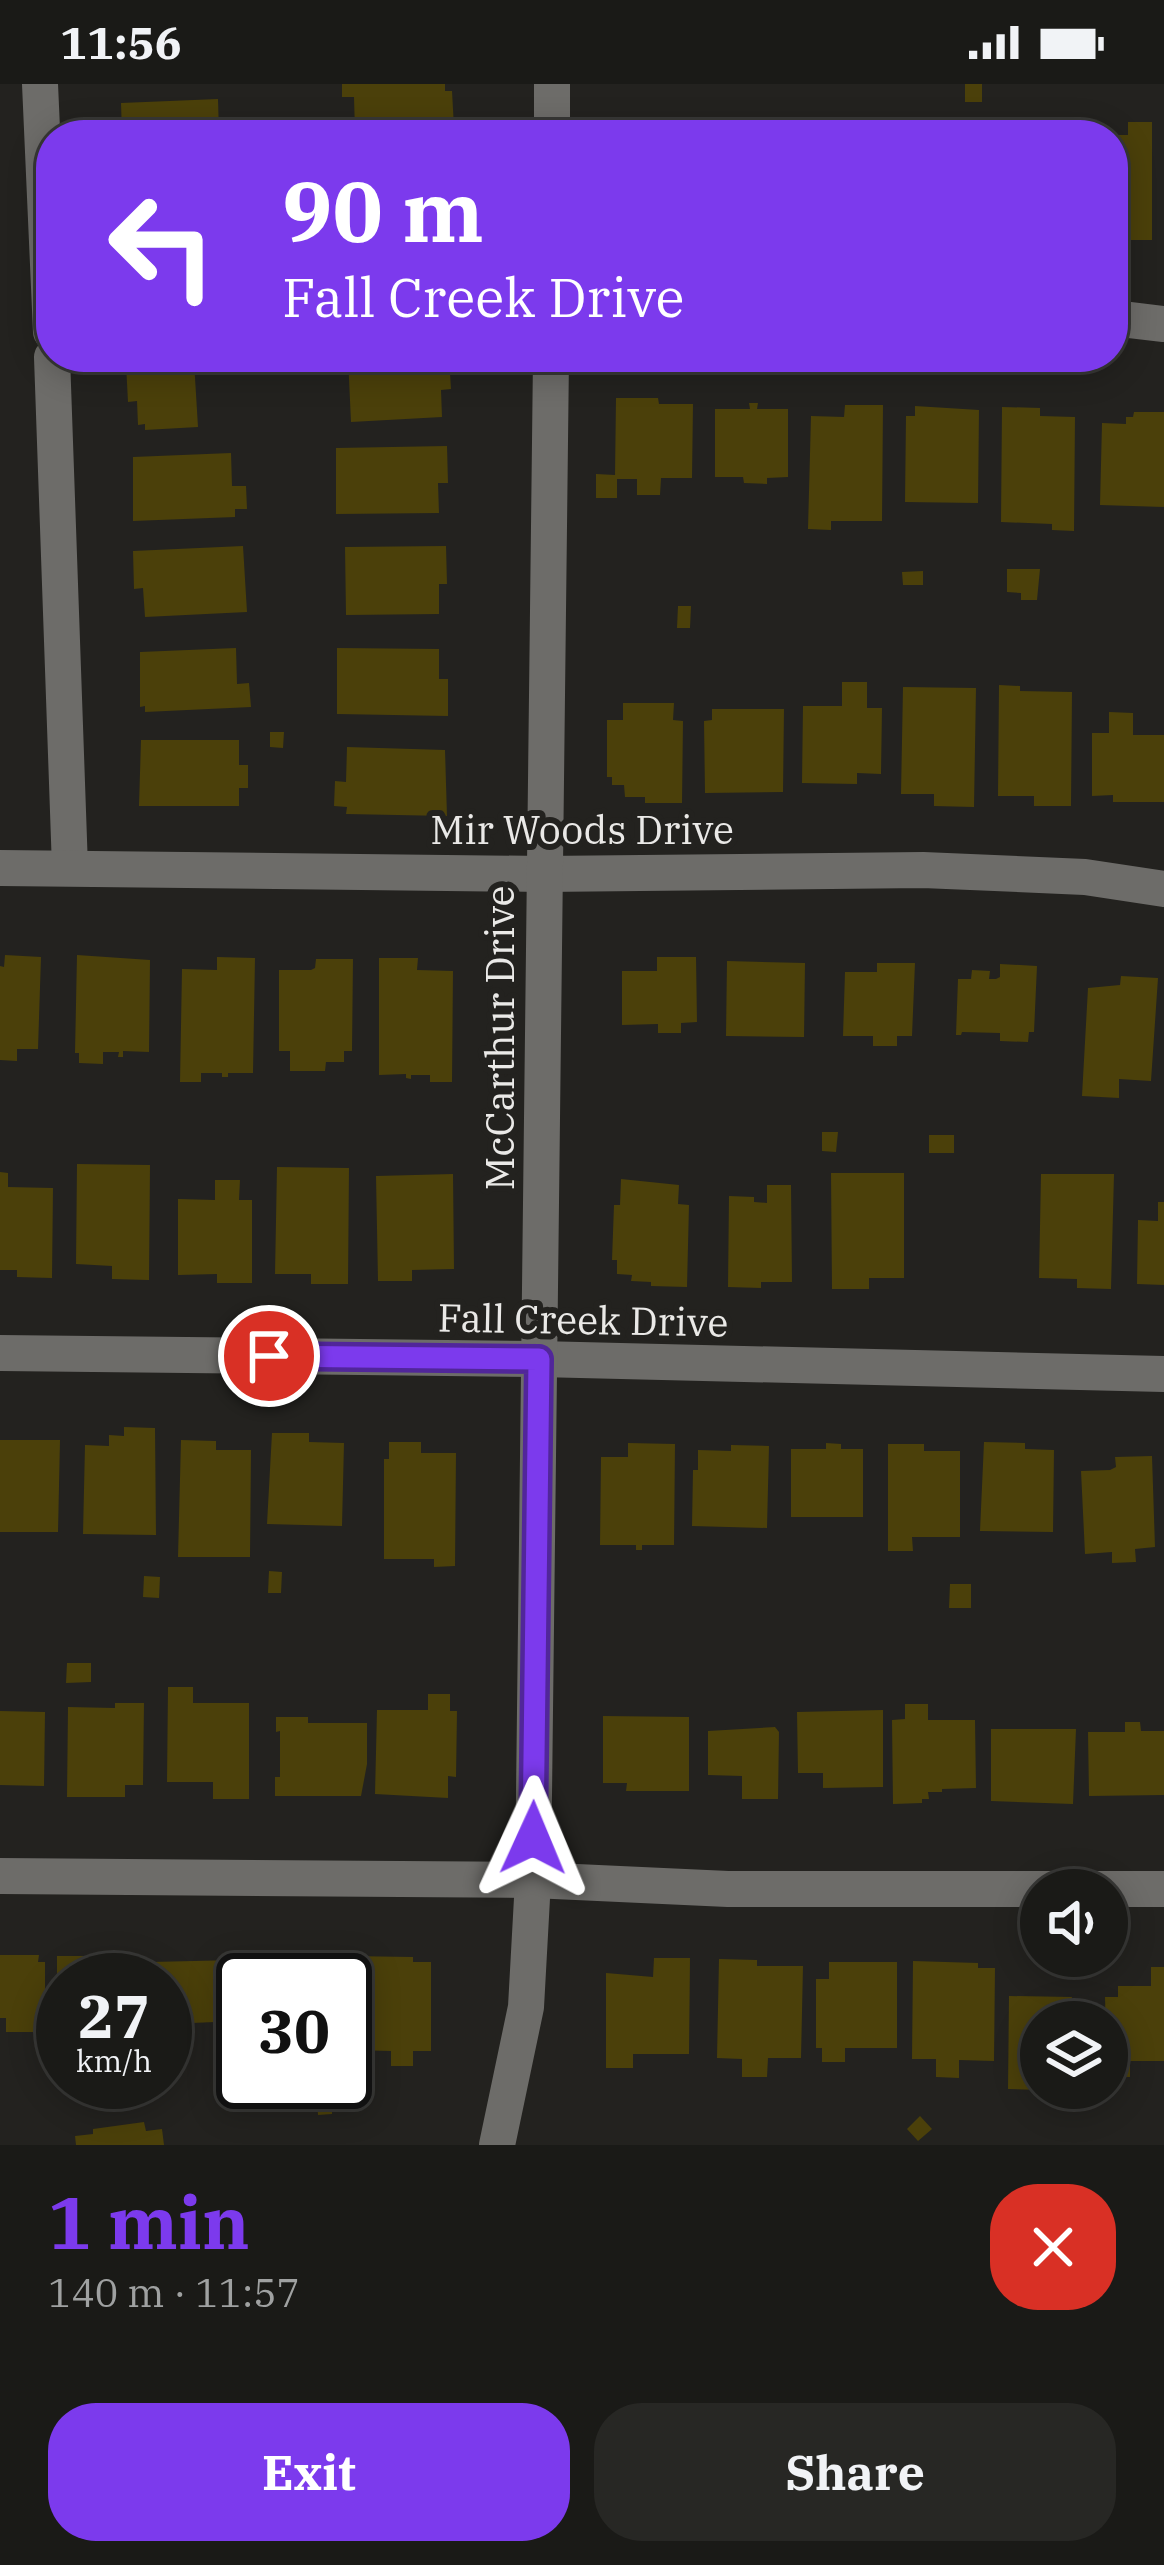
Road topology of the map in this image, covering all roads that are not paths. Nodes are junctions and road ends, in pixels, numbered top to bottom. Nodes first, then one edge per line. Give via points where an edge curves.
1 (40, 84) edge
2 (552, 84) edge
3 (42, 120) edge
4 (552, 120) edge
5 (1128, 320) edge
6 (1164, 324) edge
7 (53, 372) edge
8 (551, 372) edge
9 (0, 868) edge
10 (70, 868) junction
11 (543, 874) junction
12 (1164, 890) edge
13 (0, 1353) edge
14 (539, 1359) junction
15 (1164, 1374) edge
16 (0, 1876) edge
17 (532, 1880) junction
18 (1164, 1889) edge
19 (497, 2145) edge

1 - 3 street
2 - 4 street
5 - 6 street
7 - 10 street
8 - 11 street, McCarthur Drive
9 - 10 street, Mir Woods Drive
10 - 11 street, Mir Woods Drive
11 - 12 street, Mir Woods Drive via 923,870 1085,877
11 - 14 street, McCarthur Drive
13 - 14 street, Fall Creek Drive
14 - 15 street, Fall Creek Drive
14 - 17 street, McCarthur Drive
16 - 17 street
17 - 18 street via 728,1889
17 - 19 street, McCarthur Drive via 526,2007

